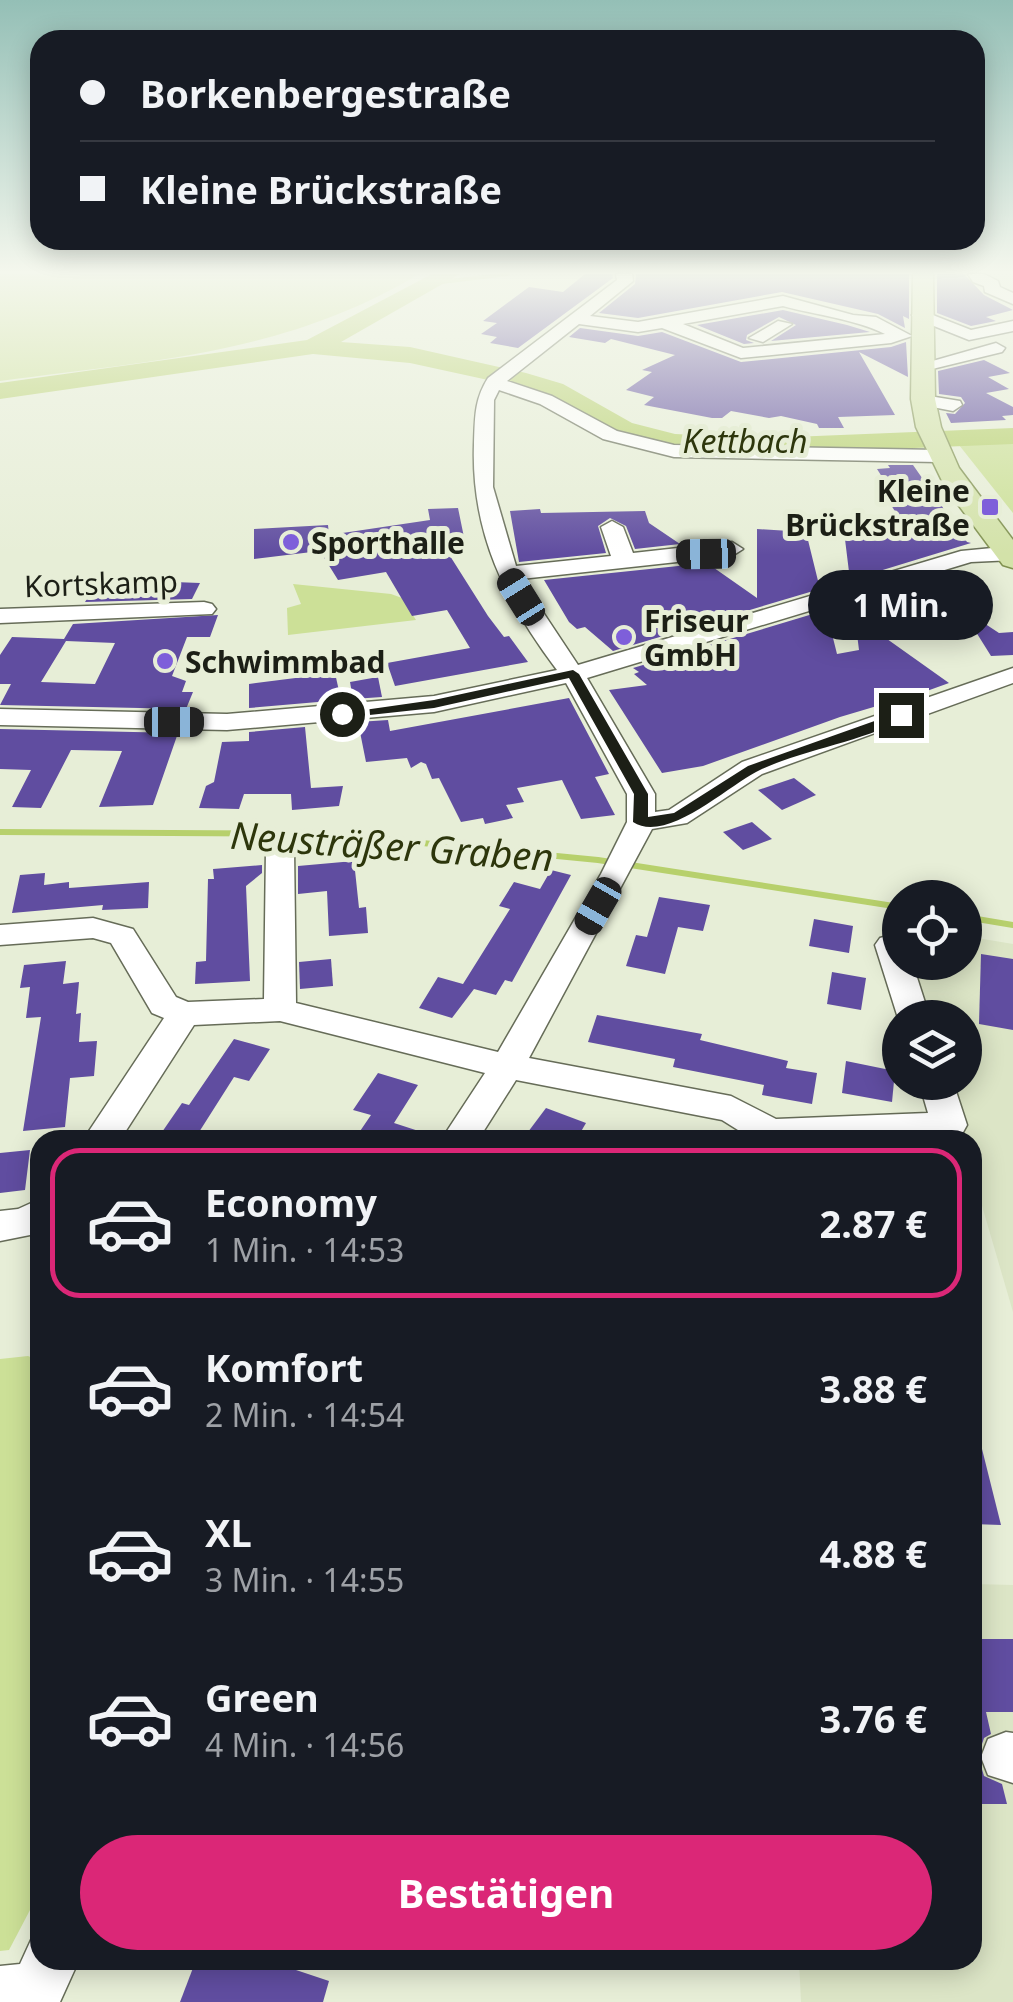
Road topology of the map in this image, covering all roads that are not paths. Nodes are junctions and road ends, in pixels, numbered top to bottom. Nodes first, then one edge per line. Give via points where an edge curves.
1 (513, 367) edge
2 (924, 367) edge
3 (500, 378) junction
4 (923, 400) junction
5 (954, 405) dead end
6 (935, 447) junction
7 (612, 527) dead end
8 (732, 549) dead end
9 (1012, 555) edge
10 (624, 560) junction
11 (507, 574) junction
12 (204, 609) dead end
13 (0, 616) edge
14 (573, 674) junction
15 (1013, 675) edge
16 (0, 717) edge
17 (640, 822) junction
18 (280, 848) dead end
19 (0, 935) edge
20 (280, 1010) junction
21 (184, 1014) junction
22 (507, 1066) junction
23 (942, 1100) edge
24 (108, 1130) edge
25 (465, 1130) edge
26 (762, 1130) edge
27 (876, 1130) edge
28 (30, 1220) edge
29 (0, 1226) edge

1 - 3 street
2 - 4 main road
3 - 6 street via 610,435 674,450
3 - 11 street via 484,400 483,487
4 - 5 street
4 - 6 main road
6 - 9 main road
7 - 10 street
8 - 10 street
9 - 14 street via 969,556
10 - 11 street
11 - 14 street
12 - 13 street, Kortskamp
14 - 16 street via 360,713 215,722
14 - 17 street via 641,794
15 - 17 street via 752,768 678,817
17 - 22 street
18 - 20 street
19 - 21 street via 93,928 122,936 164,1006
20 - 21 street
20 - 22 street
21 - 24 street
22 - 25 street
22 - 26 street via 731,1109
23 - 27 street via 950,1125
28 - 29 street

